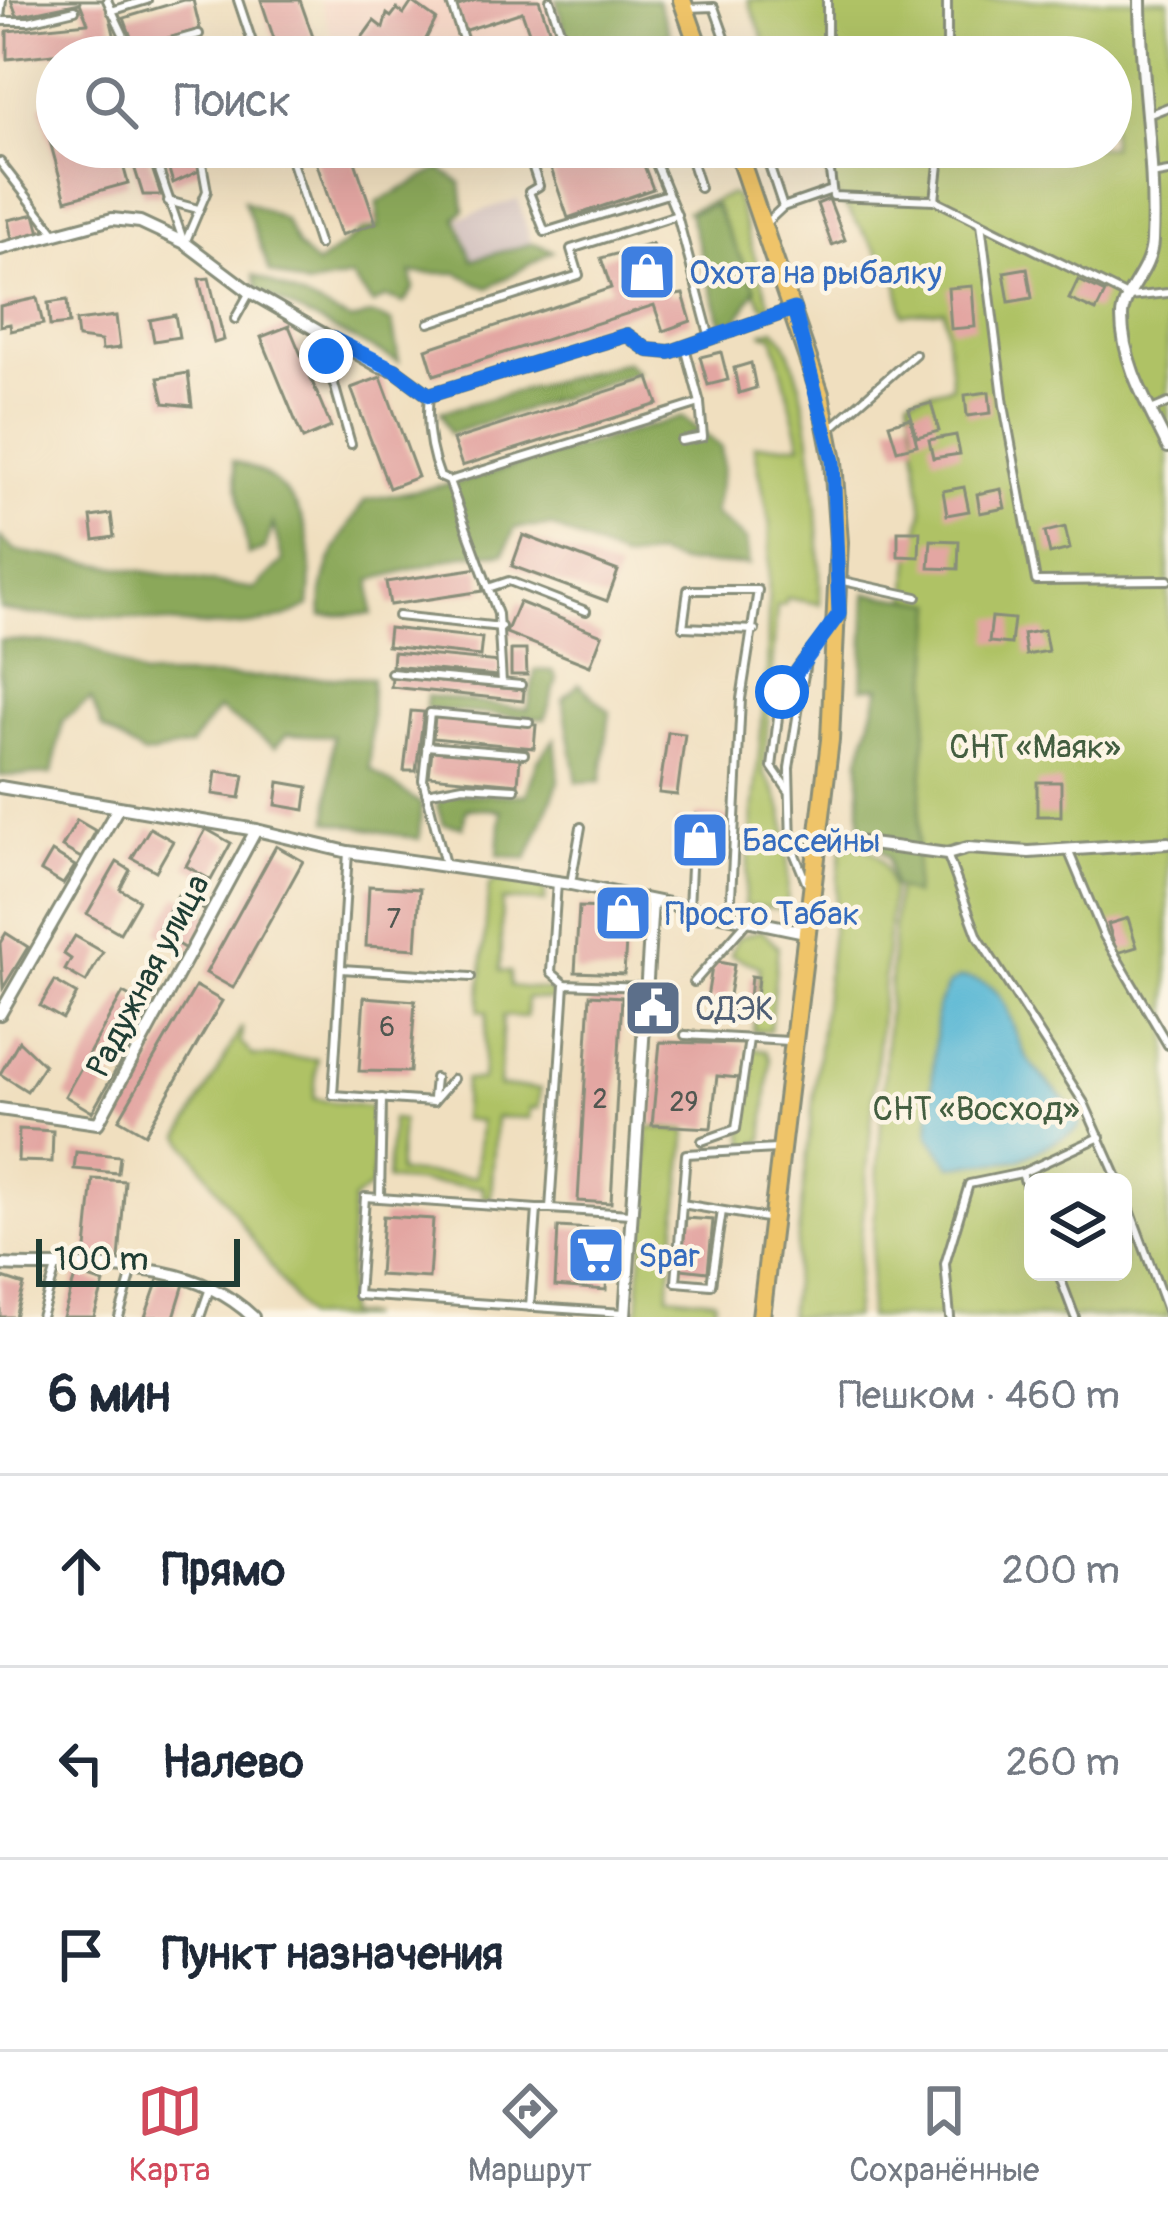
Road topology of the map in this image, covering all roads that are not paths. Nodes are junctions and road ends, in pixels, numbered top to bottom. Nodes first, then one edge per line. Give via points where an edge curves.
1 (2, 0) edge
2 (106, 0) edge
3 (147, 0) edge
4 (238, 0) edge
5 (450, 0) edge
6 (550, 0) edge
7 (827, 0) edge
8 (946, 0) edge
9 (1140, 0) edge
10 (683, 4) edge
11 (75, 10) dead end
12 (110, 11) junction
13 (0, 19) edge
14 (199, 34) dead end
15 (123, 36) edge
16 (193, 36) edge
17 (250, 36) edge
18 (462, 36) edge
19 (562, 36) edge
20 (695, 36) edge
21 (724, 36) edge
22 (827, 36) edge
23 (947, 36) edge
24 (1168, 107) edge
25 (1150, 114) junction
26 (0, 162) edge
27 (157, 168) edge
28 (203, 168) edge
29 (293, 168) edge
30 (533, 168) edge
31 (657, 168) edge
32 (694, 168) edge
33 (744, 168) edge
34 (770, 168) edge
35 (828, 168) edge
36 (938, 168) edge
37 (1168, 172) edge
38 (1151, 175) junction
39 (700, 188) dead end
40 (829, 191) junction
41 (668, 194) junction
42 (934, 200) junction
43 (167, 201) junction
44 (783, 207) junction
45 (198, 209) junction
46 (676, 215) junction
47 (981, 223) junction
48 (768, 230) junction
49 (55, 233) junction
50 (184, 243) junction
51 (319, 245) dead end
52 (0, 249) edge
53 (250, 292) junction
54 (1168, 293) edge
55 (1129, 297) junction
56 (794, 309) junction
57 (235, 319) dead end
58 (429, 322) dead end
59 (331, 338) junction
60 (710, 338) junction
61 (685, 347) junction
62 (916, 354) dead end
63 (429, 395) junction
64 (700, 403) junction
65 (1168, 404) edge
66 (1151, 410) junction
67 (827, 431) junction
68 (681, 441) dead end
69 (351, 444) dead end
70 (1168, 447) edge
71 (449, 482) junction
72 (839, 580) junction
73 (1168, 580) edge
74 (491, 587) junction
75 (917, 597) dead end
76 (586, 610) dead end
77 (839, 614) junction
78 (398, 616) dead end
79 (501, 627) junction
80 (755, 630) junction
81 (807, 655) junction
82 (391, 673) dead end
83 (502, 683) junction
84 (521, 685) dead end
85 (529, 722) dead end
86 (425, 746) junction
87 (524, 754) dead end
88 (0, 787) edge
89 (515, 789) dead end
90 (425, 793) junction
91 (790, 793) junction
92 (118, 808) junction
93 (581, 827) dead end
94 (256, 830) junction
95 (818, 837) junction
96 (1168, 843) edge
97 (1068, 850) junction
98 (348, 852) junction
99 (947, 854) junction
100 (445, 864) junction
101 (691, 868) dead end
102 (556, 882) junction
103 (571, 884) junction
104 (810, 891) junction
105 (652, 902) junction
106 (689, 908) junction
107 (730, 917) junction
108 (749, 921) junction
109 (805, 932) junction
110 (341, 968) junction
111 (471, 977) dead end
112 (694, 982) dead end
113 (565, 984) junction
114 (644, 987) junction
115 (0, 1014) edge
116 (685, 1035) dead end
117 (749, 1039) junction
118 (792, 1042) junction
119 (1168, 1045) edge
120 (435, 1078) dead end
121 (453, 1079) dead end
122 (382, 1098) junction
123 (433, 1102) junction
124 (0, 1109) edge
125 (1100, 1137) junction
126 (702, 1141) dead end
127 (780, 1149) junction
128 (1022, 1173) junction
129 (1115, 1173) edge
130 (1024, 1179) edge
131 (380, 1198) junction
132 (682, 1204) junction
133 (537, 1209) junction
134 (550, 1210) junction
135 (722, 1211) junction
136 (630, 1214) junction
137 (1132, 1215) edge
138 (772, 1219) junction
139 (0, 1265) edge
140 (56, 1268) junction
141 (133, 1269) junction
142 (1062, 1281) edge
143 (211, 1284) junction
144 (530, 1307) junction
145 (1168, 1312) edge
146 (552, 1313) edge
147 (625, 1315) edge
148 (41, 1317) edge
149 (118, 1317) edge
150 (200, 1317) edge
151 (253, 1317) edge
152 (761, 1317) edge
153 (950, 1317) edge
154 (1076, 1317) edge

1 - 13 lane
2 - 12 lane
3 - 12 lane
4 - 17 lane
5 - 18 lane
6 - 19 lane
7 - 22 lane
8 - 23 lane
9 - 25 street
10 - 20 main road
10 - 21 lane via 714,7
11 - 13 lane
12 - 15 lane
14 - 16 lane
24 - 25 lane
25 - 38 street
26 - 49 lane
27 - 43 lane
28 - 45 lane via 207,191
29 - 51 lane
30 - 41 lane via 539,187 529,191 545,232
31 - 41 lane
32 - 39 lane
33 - 48 main road
34 - 44 lane
35 - 40 lane
36 - 42 lane
37 - 38 lane
38 - 55 street via 1152,247
40 - 42 lane
40 - 44 lane
41 - 46 lane
42 - 47 lane
43 - 45 lane
43 - 50 lane
44 - 48 lane
45 - 50 lane
46 - 58 lane via 571,249 579,274
46 - 60 lane
47 - 55 lane
47 - 73 lane via 1036,581
48 - 56 main road
49 - 50 street via 112,219 140,222
49 - 52 street
50 - 53 street
53 - 57 lane
53 - 59 street
54 - 55 lane
55 - 66 street via 1122,314 1128,357
56 - 60 street
56 - 67 main road
59 - 63 street
59 - 69 lane via 326,356
60 - 61 street
61 - 63 street via 658,353 627,335
61 - 64 lane
62 - 67 lane
63 - 71 lane via 434,463
64 - 68 lane via 703,437
64 - 71 lane
65 - 66 lane
66 - 70 street
67 - 72 main road
71 - 74 lane
72 - 75 lane
72 - 77 main road
74 - 76 lane via 508,581
74 - 79 lane
77 - 81 lane
77 - 95 main road
78 - 79 lane
79 - 83 lane
80 - 80 lane via 758,590 688,590 683,626
80 - 107 lane via 741,699
81 - 91 lane
81 - 91 lane via 782,692 774,748 772,767
82 - 83 lane
83 - 84 lane
85 - 86 lane via 430,713
86 - 87 lane
86 - 90 lane
88 - 92 street
89 - 90 lane
90 - 100 lane
91 - 104 lane via 791,845
92 - 94 street
92 - 115 street
93 - 103 lane
94 - 98 street
94 - 124 street, Радужная улица via 98,1123
95 - 99 street
95 - 104 main road
96 - 97 street
97 - 99 street
97 - 119 lane via 1104,936
98 - 100 street
98 - 110 lane
99 - 125 lane via 978,937
100 - 102 street
101 - 106 lane
102 - 103 street
102 - 113 lane via 551,971
103 - 105 street
104 - 109 main road
105 - 106 street
105 - 114 street
106 - 107 street
107 - 108 street
108 - 109 street
108 - 112 lane
109 - 118 main road
110 - 111 lane
110 - 122 lane via 332,1095
113 - 114 lane
113 - 134 lane
114 - 136 street
116 - 117 lane
117 - 118 lane
117 - 126 lane via 736,1129
118 - 127 main road
120 - 123 lane
121 - 123 lane
122 - 123 lane
122 - 131 lane
125 - 128 lane
125 - 129 lane
127 - 132 lane via 686,1154
127 - 138 main road
128 - 130 lane
128 - 153 lane via 968,1184 945,1264
131 - 133 lane
131 - 144 lane via 365,1197 358,1295
132 - 135 lane
132 - 135 lane via 676,1282 711,1285
133 - 134 lane
133 - 144 lane
134 - 136 lane
135 - 138 lane
136 - 147 street
137 - 145 lane
138 - 152 main road
139 - 140 street
140 - 141 street
140 - 148 lane
141 - 143 street
141 - 149 lane
142 - 154 lane
143 - 150 lane
143 - 151 street
144 - 146 lane
146 - 147 lane

